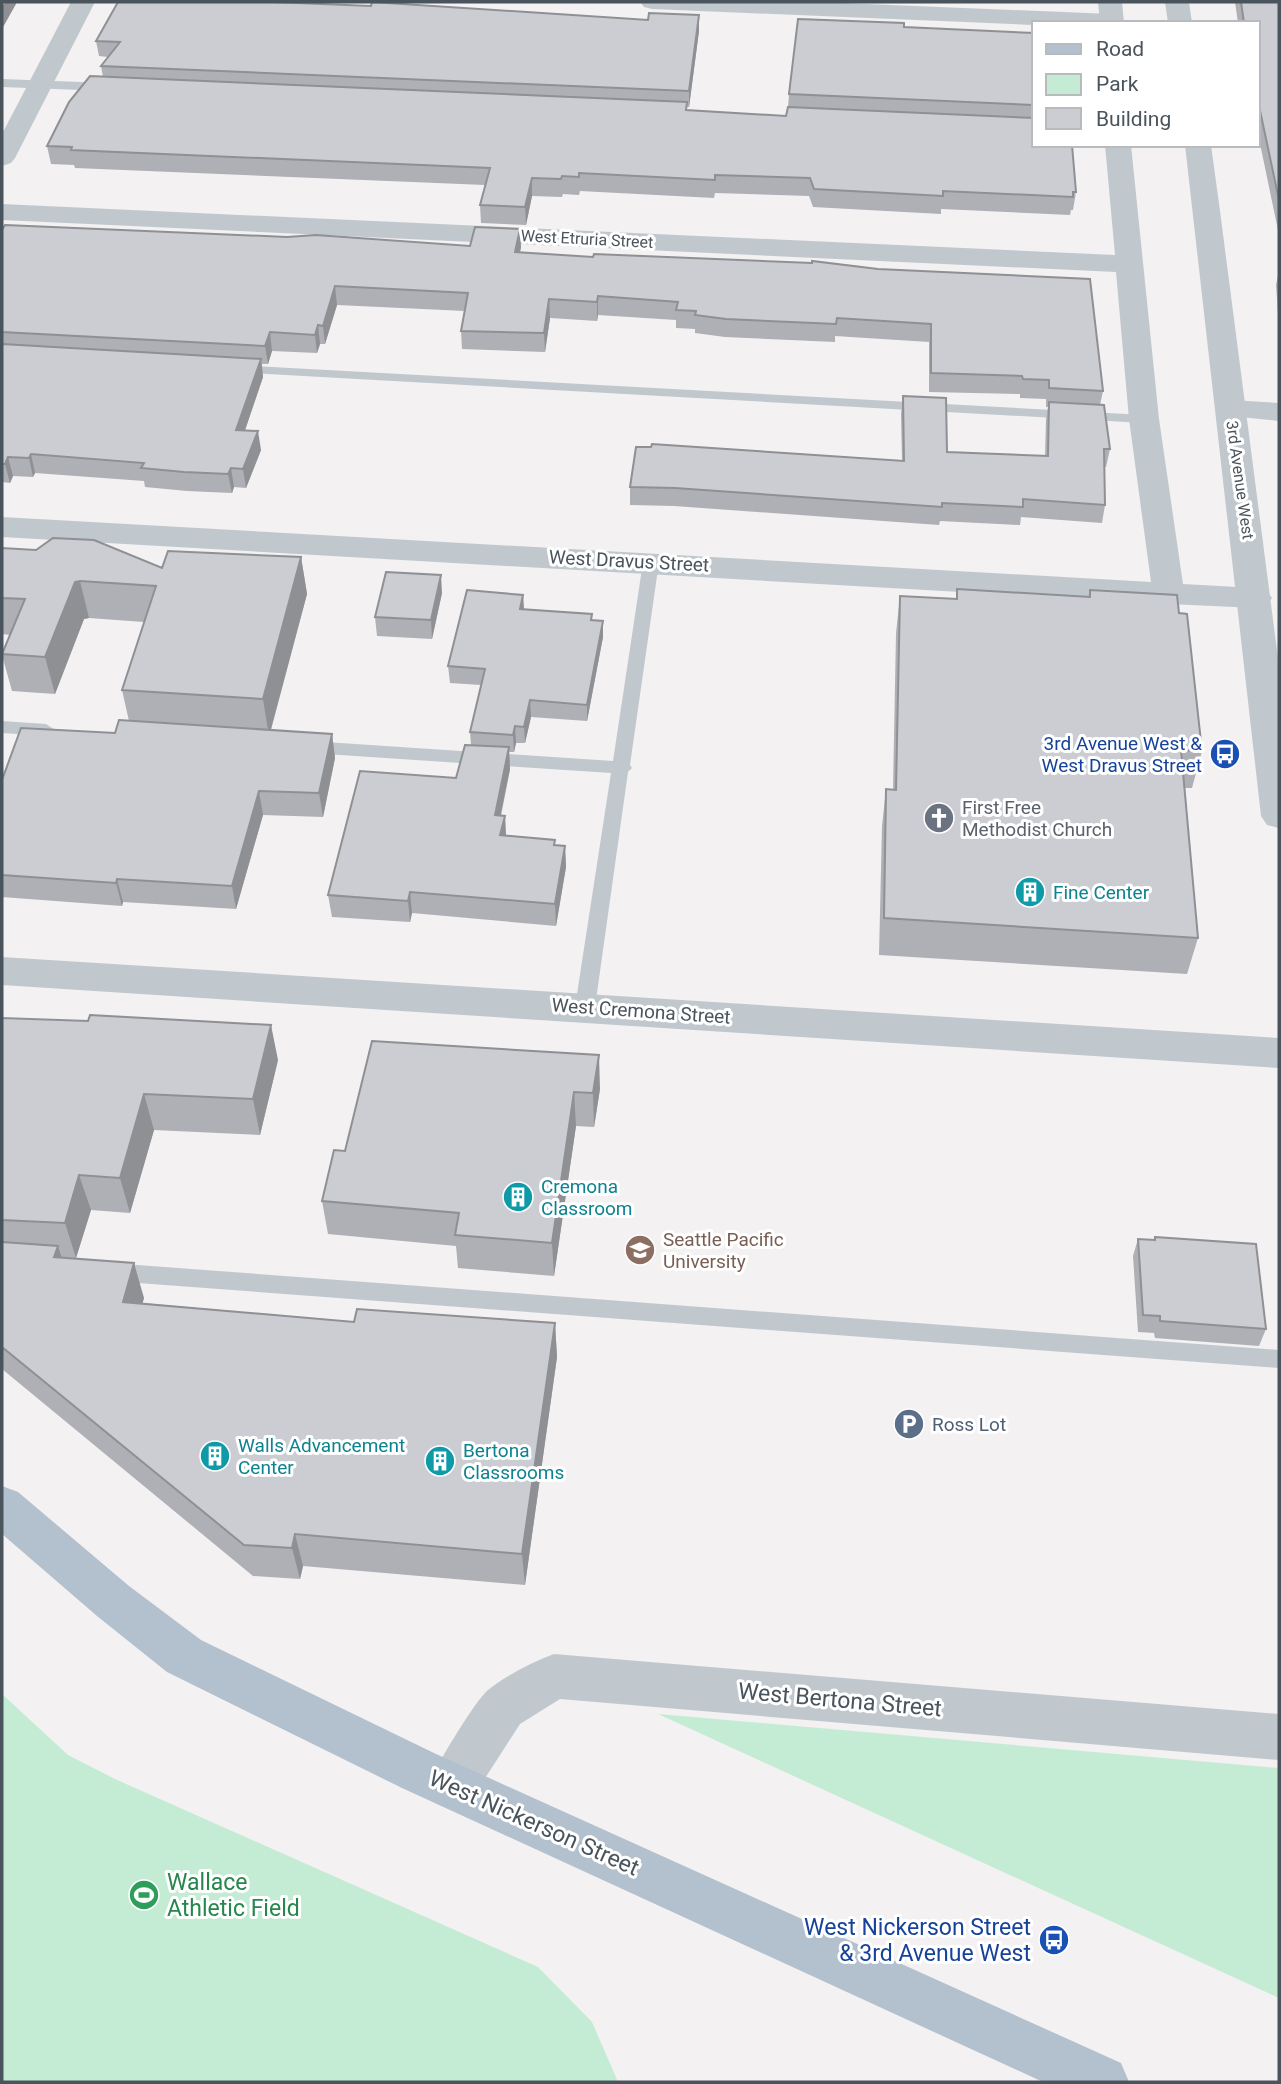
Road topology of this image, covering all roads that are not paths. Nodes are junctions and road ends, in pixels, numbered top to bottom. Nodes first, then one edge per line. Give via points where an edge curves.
1 (83, 2) edge
2 (652, 2) edge
3 (1177, 2) edge
4 (1111, 15) edge
5 (1180, 21) edge
6 (2, 83) edge
7 (42, 85) junction
8 (120, 88) edge
9 (1118, 147) edge
10 (1198, 147) edge
11 (2, 158) edge
12 (2, 212) edge
13 (1129, 264) junction
14 (223, 368) edge
15 (1231, 409) junction
16 (1279, 412) edge
17 (1144, 419) junction
18 (2, 527) edge
19 (651, 562) junction
20 (1168, 594) junction
21 (1256, 598) junction
22 (1271, 662) edge
23 (2, 727) edge
24 (57, 730) edge
25 (291, 746) edge
26 (622, 768) junction
27 (1279, 816) edge
28 (2, 971) edge
29 (585, 1007) junction
30 (1279, 1053) edge
31 (84, 1270) edge
32 (1279, 1359) edge
33 (2, 1506) edge
34 (1279, 1737) edge
35 (452, 1786) junction
36 (1102, 2082) edge

1 - 7 street
2 - 4 street
3 - 5 street
6 - 7 lane
7 - 8 lane
7 - 11 street
9 - 13 street
10 - 15 street, 3rd Avenue West
12 - 13 street, West Etruria Street
13 - 17 street
14 - 17 lane
15 - 16 street
15 - 21 street, 3rd Avenue West
17 - 20 street
18 - 19 street, West Dravus Street
19 - 20 street, West Dravus Street
19 - 26 lane
20 - 21 street, West Dravus Street
21 - 22 street, 3rd Avenue West
22 - 27 street, 3rd Avenue West
23 - 24 lane
25 - 26 lane
26 - 29 lane
28 - 29 street, West Cremona Street
29 - 30 street, West Cremona Street
31 - 32 lane
33 - 35 main road, West Nickerson Street via 184,1656
34 - 35 street, West Bertona Street via 555,1676 503,1708
35 - 36 main road, West Nickerson Street

